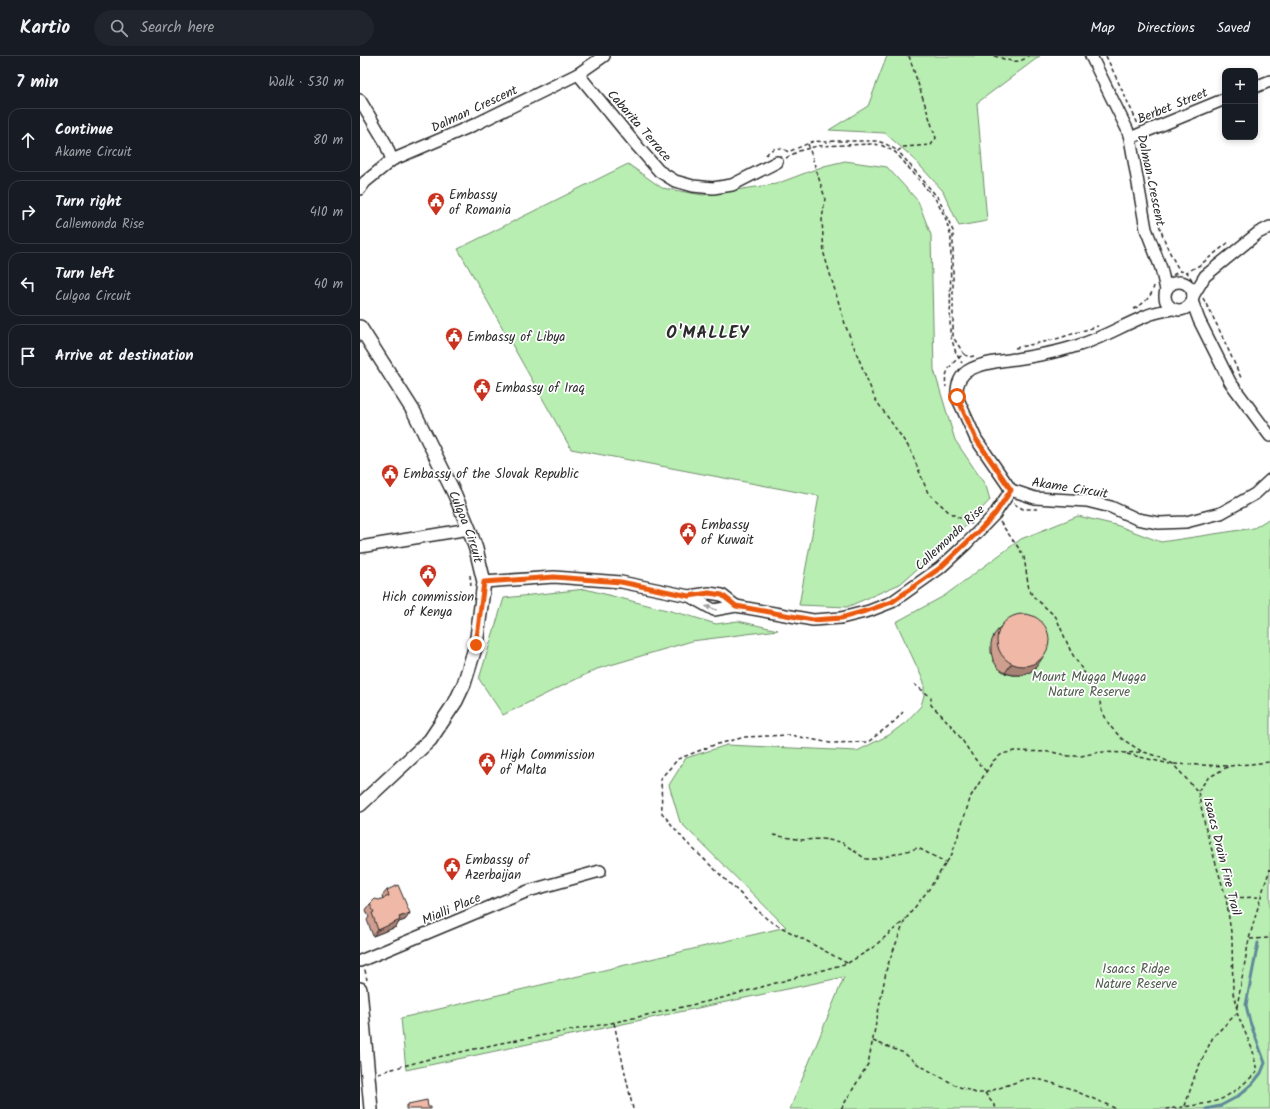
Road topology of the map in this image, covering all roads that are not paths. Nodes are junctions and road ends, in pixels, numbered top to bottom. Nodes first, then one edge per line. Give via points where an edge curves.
1 (604, 56) edge
2 (1091, 56) edge
3 (578, 74) junction
4 (1270, 81) edge
5 (1258, 86) edge
6 (360, 100) edge
7 (1222, 100) edge
8 (1130, 138) junction
9 (392, 160) junction
10 (777, 162) road end
11 (360, 189) edge
12 (1270, 227) edge
13 (1180, 286) junction
14 (1177, 309) junction
15 (1147, 315) junction
16 (1199, 320) junction
17 (360, 327) edge
18 (1270, 436) edge
19 (1270, 480) edge
20 (1009, 494) junction
21 (469, 529) junction
22 (360, 547) edge
23 (483, 587) junction
24 (689, 596) junction
25 (736, 606) junction
26 (360, 805) edge
27 (600, 871) dead end
28 (360, 961) edge
29 (360, 989) edge
30 (371, 1109) edge

1 - 3 street, Dalman Crescent
2 - 8 street, Dalman Crescent
3 - 9 street, Dalman Crescent via 476,124
3 - 10 street, Cabarita Terrace via 659,171 675,181 712,188 732,185
4 - 5 street
6 - 9 street via 385,142
7 - 8 street, Berbet Street
8 - 13 street, Dalman Crescent via 1146,229 1161,268
9 - 11 street, Dalman Crescent
12 - 13 street via 1258,233 1205,276
13 - 14 street via 1189,305
13 - 14 street via 1166,303
13 - 15 street
13 - 16 street, Dalman Crescent
14 - 15 street
14 - 16 street
15 - 20 street, Akame Circuit via 1073,348 978,366 967,372 958,382 957,397 976,439
16 - 18 street, Dalman Crescent via 1230,382
17 - 21 street, Culgoa Circuit via 414,412
19 - 20 street, Akame Circuit via 1254,494 1221,513 1186,522 1160,523 1137,519 1111,507 1086,501
20 - 25 street, Callemonda Rise via 995,514 940,568 892,602 841,618 813,620
21 - 22 street
21 - 23 street, Culgoa Circuit via 476,549
23 - 24 street, Callemonda Rise via 554,577 621,582
23 - 26 street, Culgoa Circuit via 476,645 456,701 430,740
25 -> 24 street, Callemonda Rise via 714,610
24 - 25 street, Callemonda Rise via 709,593 722,595
27 - 28 street, Mialli Place via 528,891
29 - 30 street

